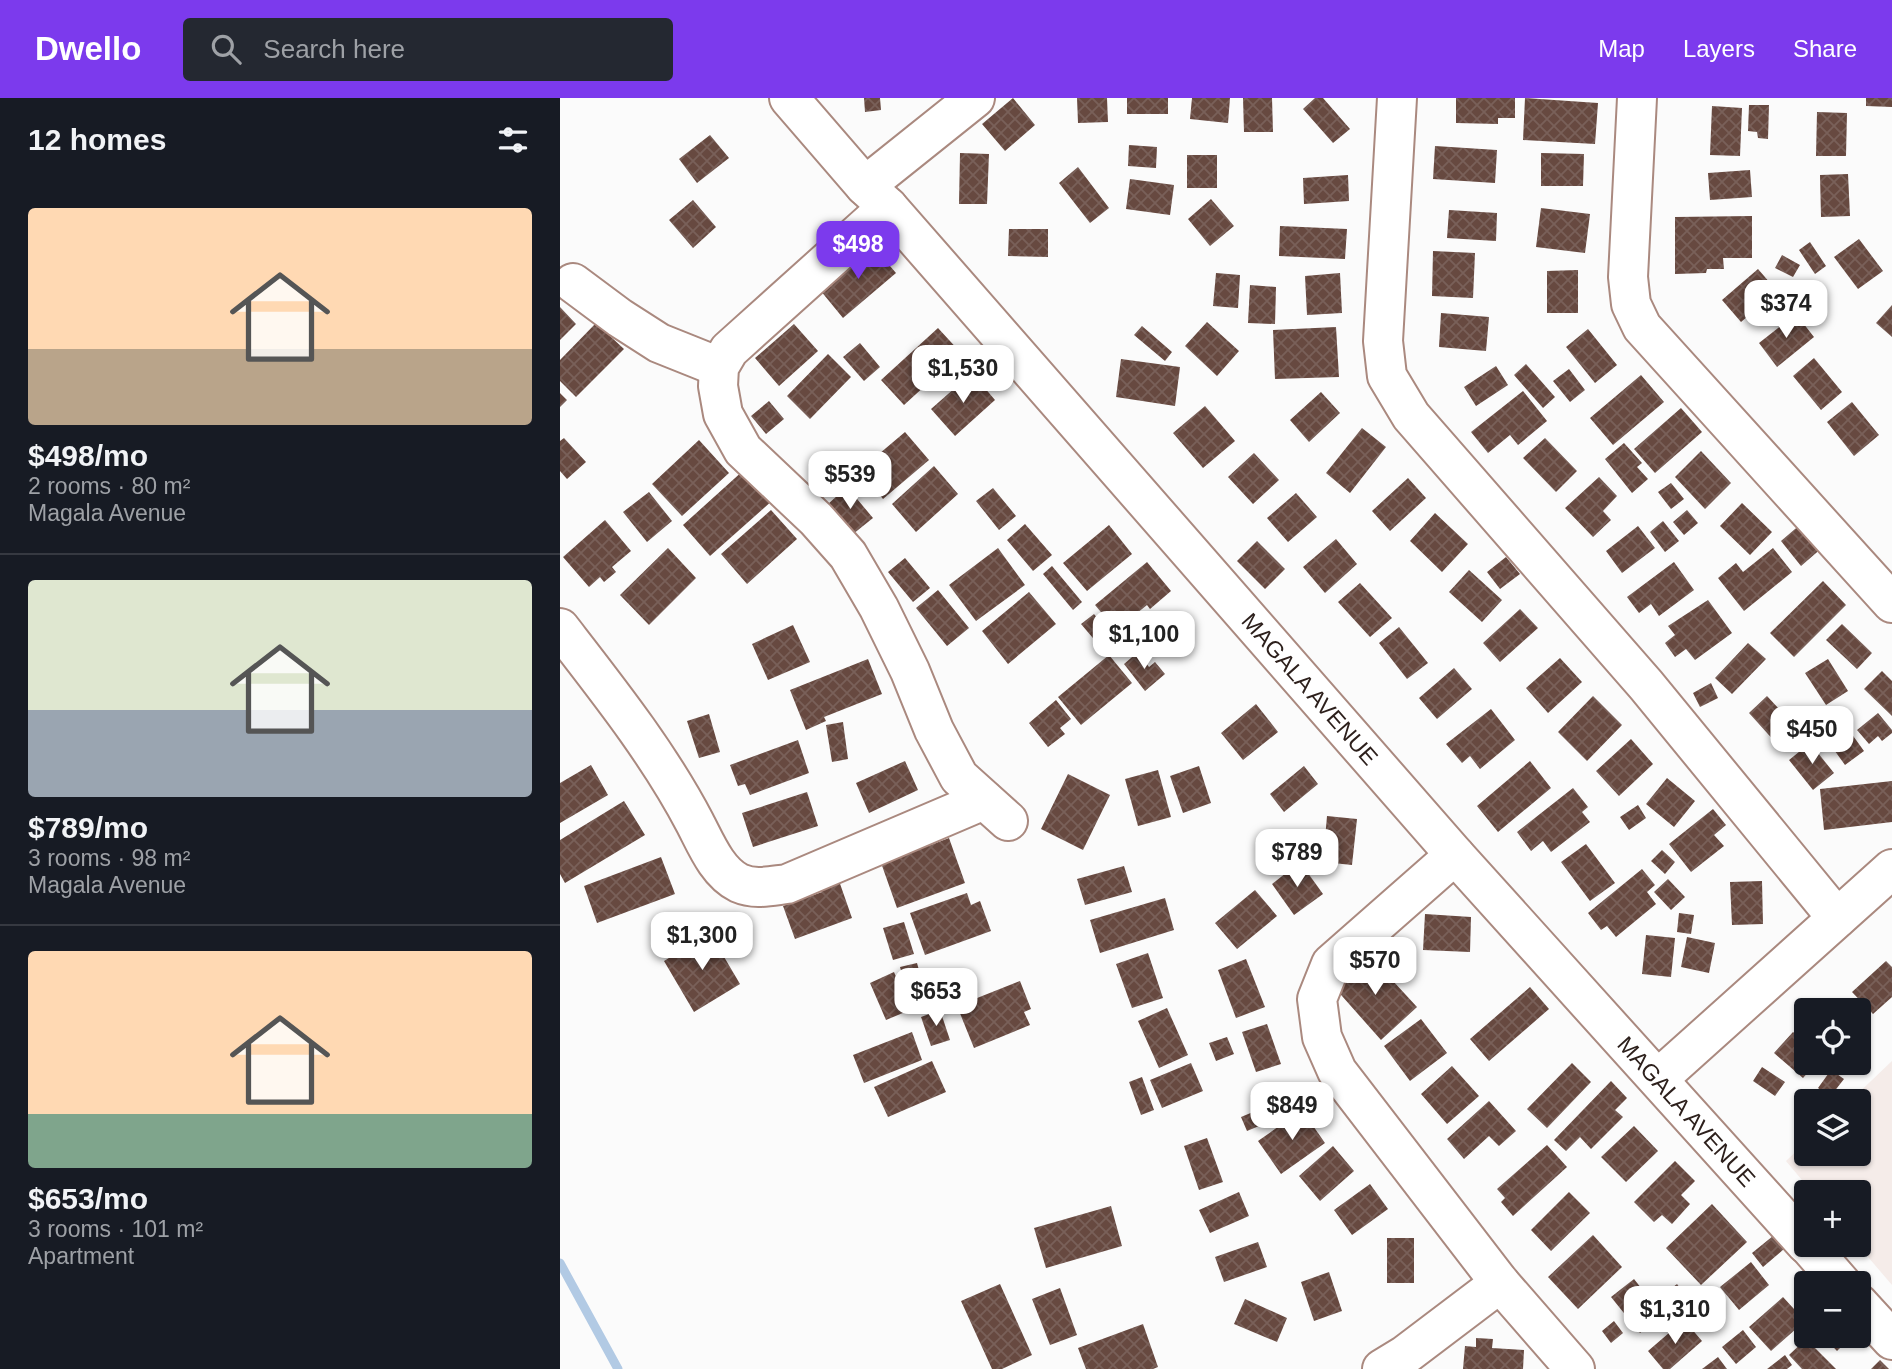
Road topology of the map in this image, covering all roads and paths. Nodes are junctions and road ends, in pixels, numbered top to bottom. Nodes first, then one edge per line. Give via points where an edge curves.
1 (789, 98) edge
2 (975, 98) edge
3 (1397, 98) edge
4 (1637, 98) edge
5 (877, 197) junction
6 (573, 283) dead end
7 (719, 367) junction
8 (1892, 603) edge
9 (560, 628) edge
10 (1455, 855) junction
11 (1892, 869) edge
12 (1837, 918) junction
13 (1659, 1078) junction
14 (1794, 1230) edge
15 (1818, 1257) edge
16 (1830, 1271) edge
17 (1500, 1283) junction
18 (1871, 1317) edge
19 (1892, 1340) edge
20 (1382, 1369) edge
21 (1575, 1369) edge

1 - 5 street, MAGALA AVENUE
2 - 5 street
3 - 12 street via 1383,341 1387,376 1411,415 1646,685
4 - 8 street via 1628,277 1631,304 1642,327
5 - 7 street via 729,350
5 - 10 street, MAGALA AVENUE
6 - 7 street via 659,343
7 - 9 street via 723,414 743,450 848,555 879,608 959,777 996,810 787,884 758,888 738,882 716,863 647,746
10 - 13 street, MAGALA AVENUE
10 - 17 street via 1331,964 1317,999 1322,1037 1337,1071
11 - 12 street
12 - 13 street
13 - 14 street, MAGALA AVENUE
15 - 16 street, MAGALA AVENUE
17 - 20 street
17 - 21 street
18 - 19 street

